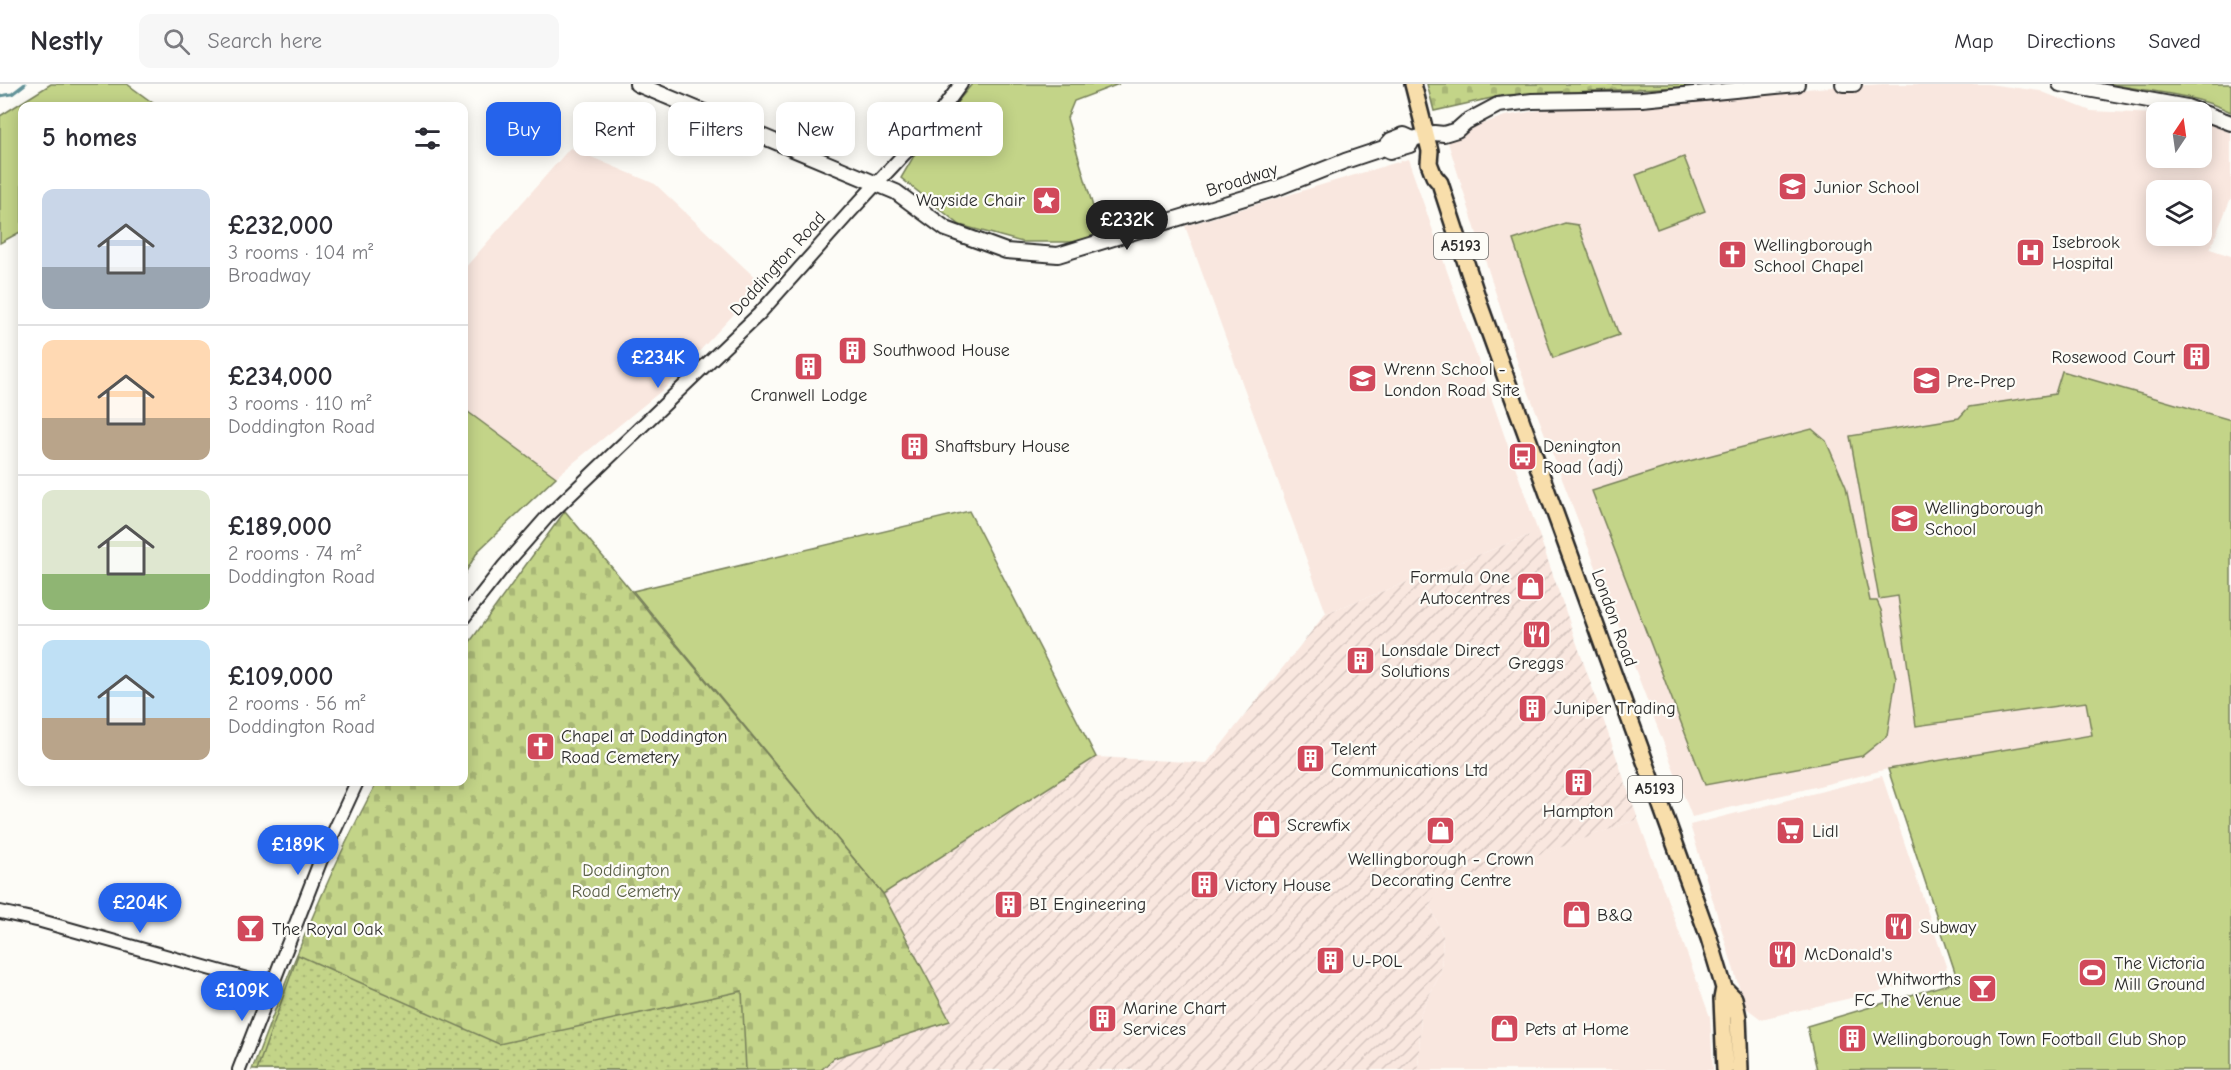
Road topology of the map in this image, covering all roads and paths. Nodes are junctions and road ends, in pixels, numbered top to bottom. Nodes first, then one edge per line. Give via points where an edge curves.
1 (637, 84) edge
2 (961, 84) edge
3 (1413, 84) edge
4 (1797, 84) edge
5 (1843, 84) edge
6 (1854, 84) edge
7 (2060, 84) edge
8 (2231, 123) edge
9 (1424, 136) junction
10 (878, 184) junction
11 (468, 612) edge
12 (355, 786) edge
13 (0, 912) edge
14 (272, 986) junction
15 (1724, 988) junction
16 (239, 1070) edge
17 (1725, 1070) edge
18 (1740, 1070) edge

1 - 10 main road, Broadway
2 - 10 street, Doddington Road
3 - 9 main road, London Road / A5193
4 - 9 main road via 1642,99 1498,105 1462,127
5 - 6 main road
7 - 8 main road via 2187,107
9 - 10 main road, Broadway via 1410,145 1390,151 1384,148 1277,188 1058,255 1005,251 946,229 902,196
9 - 15 main road, London Road / A5193 via 1433,175 1440,183 1481,309
10 - 11 street, Doddington Road via 759,314 547,517
12 - 14 street via 320,862
13 - 14 street
14 - 16 street
15 - 17 main road, London Road / A5193
15 - 18 main road via 1734,998

